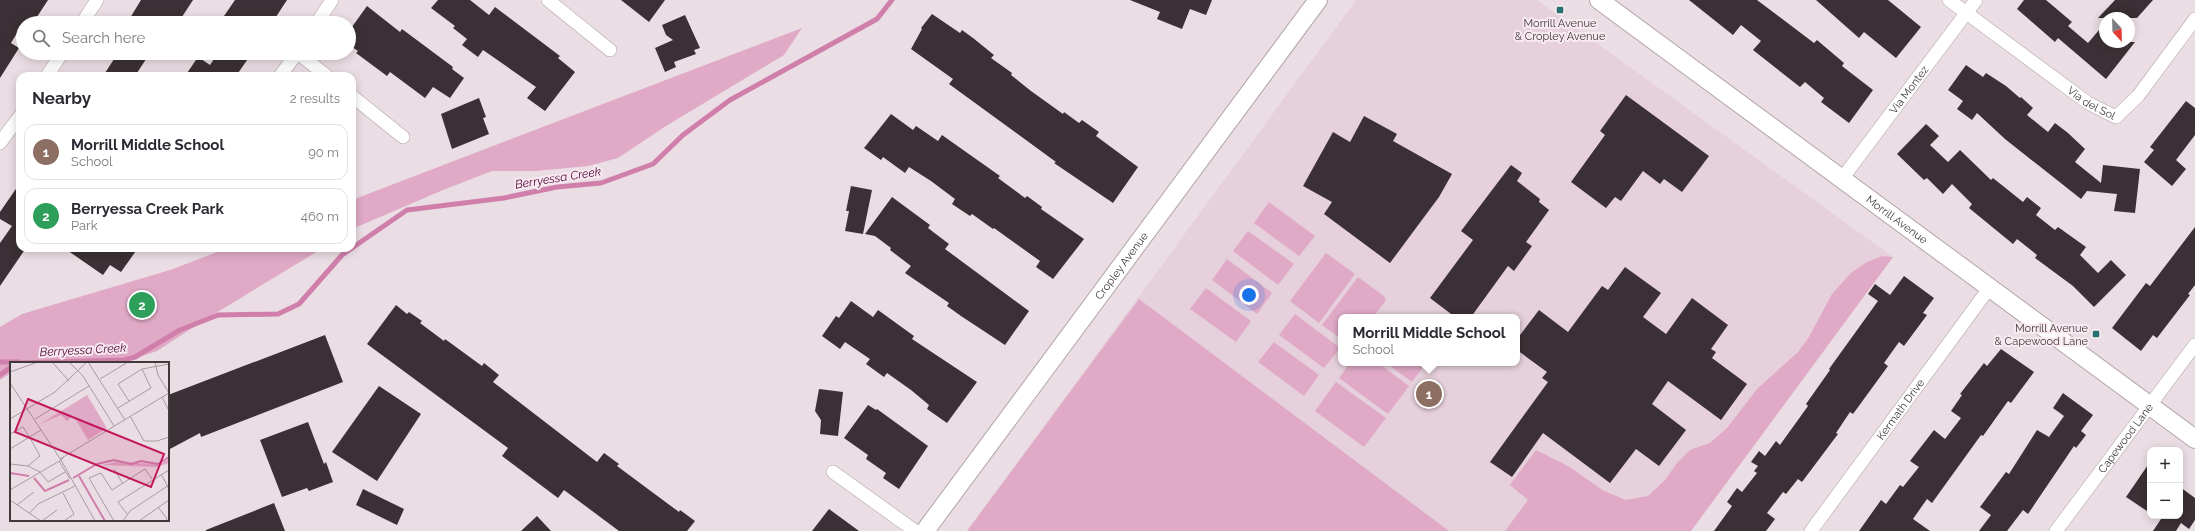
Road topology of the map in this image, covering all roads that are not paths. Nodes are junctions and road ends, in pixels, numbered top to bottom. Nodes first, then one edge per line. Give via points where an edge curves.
1 (97, 0) edge
2 (332, 0) edge
3 (548, 0) edge
4 (1318, 0) edge
5 (1599, 0) edge
6 (1949, 0) edge
7 (1976, 0) edge
8 (1966, 13) junction
9 (87, 16) edge
10 (322, 16) edge
11 (2195, 19) edge
12 (610, 50) dead end
13 (57, 60) edge
14 (293, 60) edge
15 (307, 60) edge
16 (50, 72) edge
17 (283, 72) edge
18 (322, 72) edge
19 (356, 99) edge
20 (16, 122) edge
21 (403, 137) dead end
22 (0, 143) edge
23 (1842, 180) junction
24 (1990, 287) junction
25 (2195, 345) edge
26 (2149, 406) junction
27 (2195, 439) edge
28 (832, 472) dead end
29 (915, 531) edge
30 (925, 531) edge
31 (1811, 531) edge
32 (2056, 531) edge

1 - 9 street
2 - 10 street
3 - 12 street
4 - 30 main road, Cropley Avenue
5 - 23 main road, Morrill Avenue
6 - 8 street
7 - 8 street, Via Montez
8 - 11 street, Via del Sol via 2088,103 2116,117 2138,96
8 - 23 street, Via Montez
13 - 16 street
14 - 17 street
15 - 18 street
19 - 21 street
20 - 22 street
23 - 24 main road, Morrill Avenue
24 - 26 main road, Morrill Avenue
24 - 31 street, Kermath Drive
25 - 26 street, Capewood Lane
26 - 27 main road, Morrill Avenue
26 - 32 street, Capewood Lane
28 - 29 street

